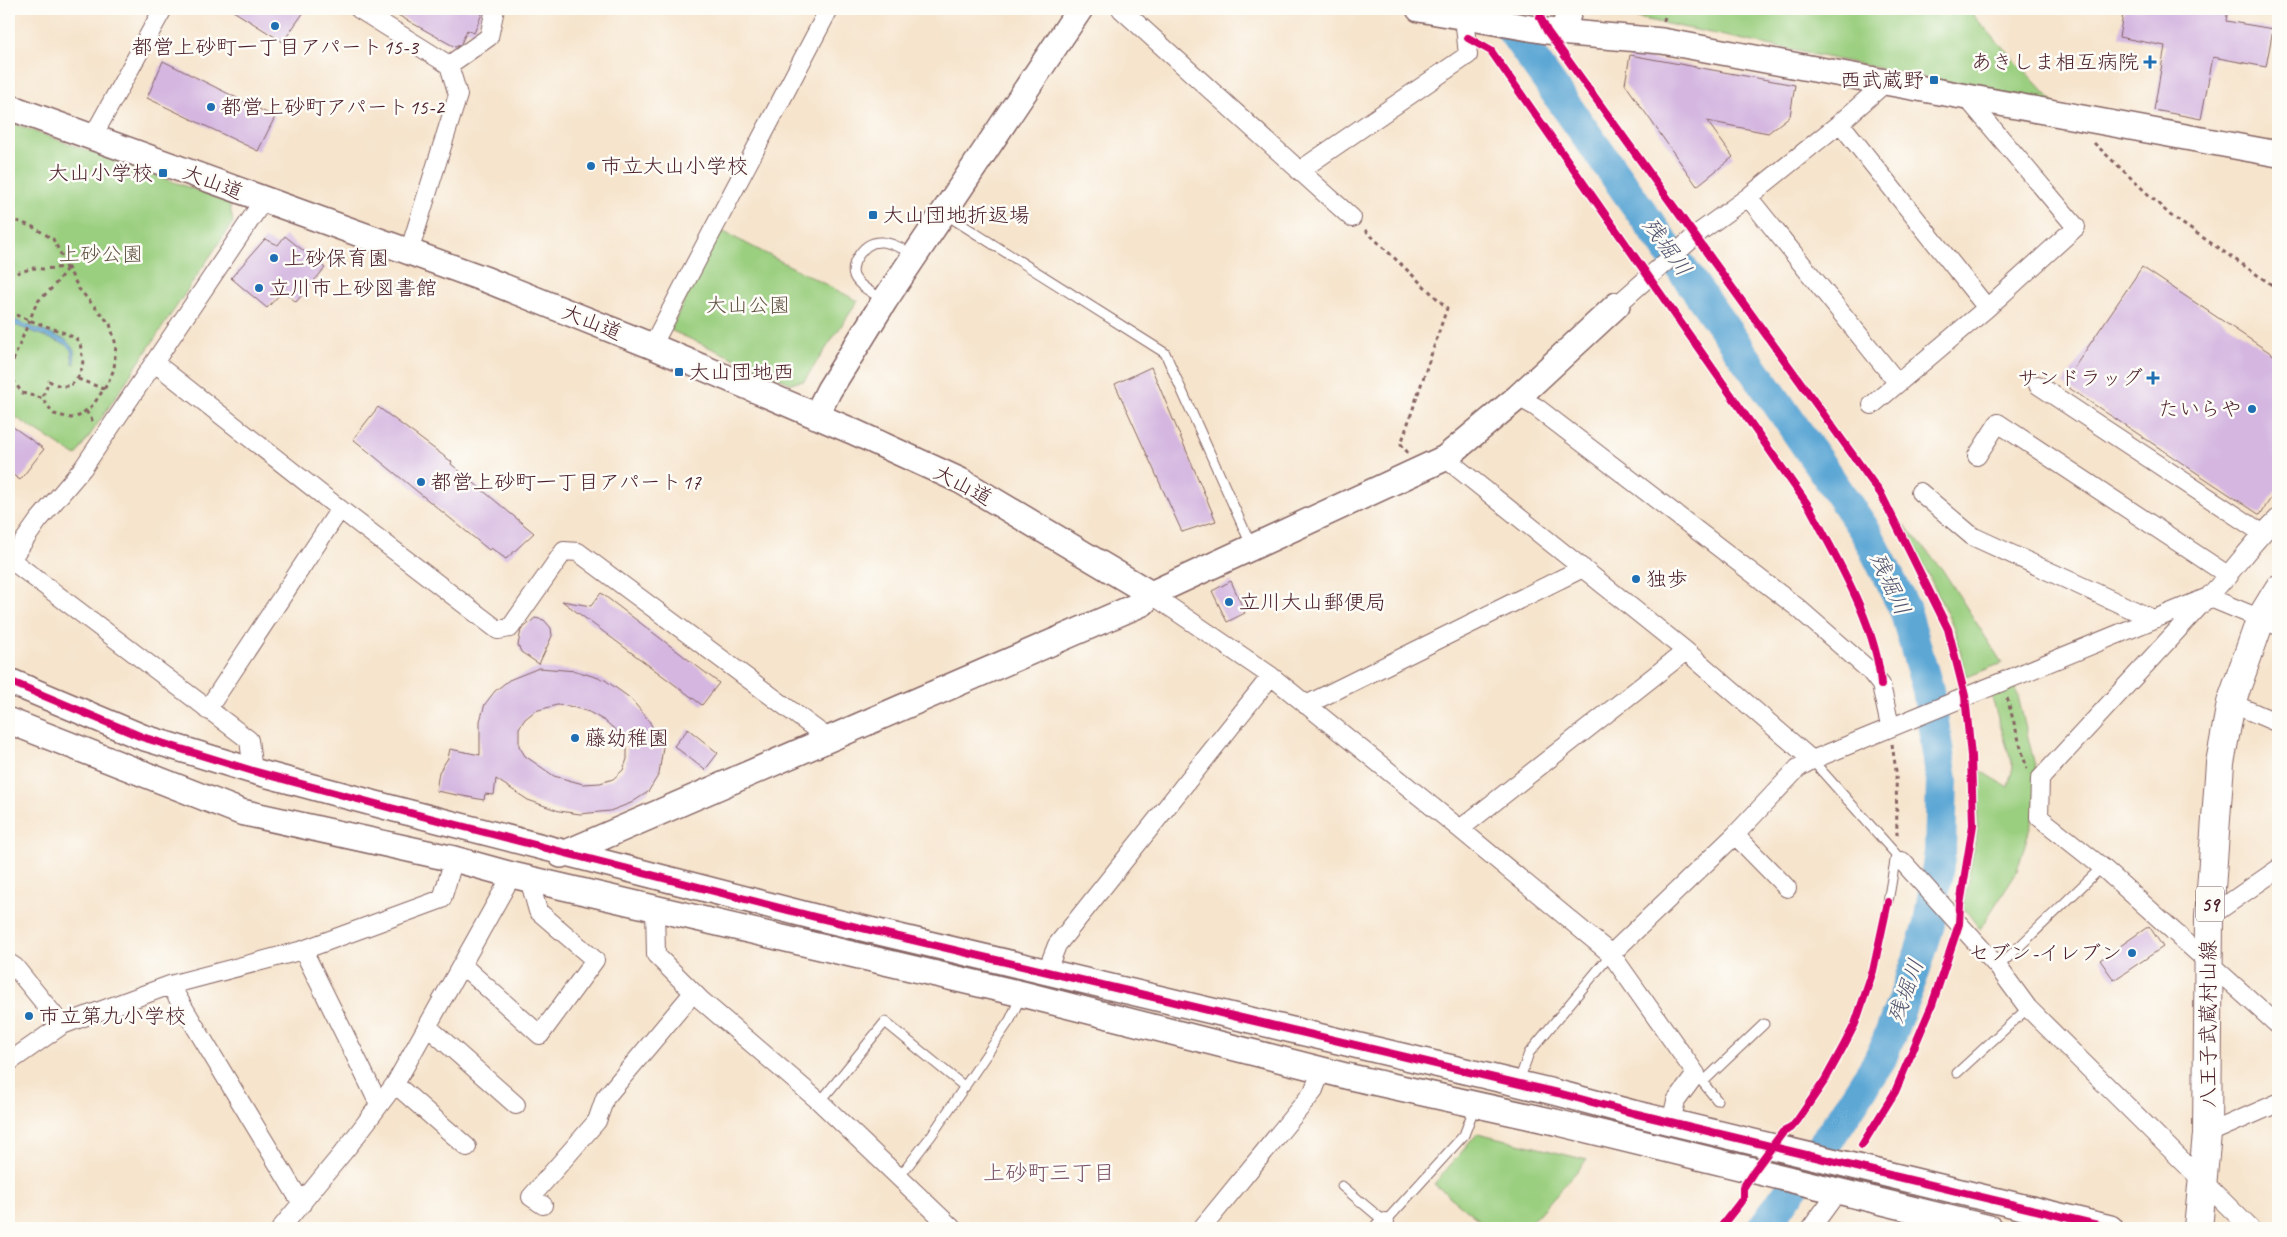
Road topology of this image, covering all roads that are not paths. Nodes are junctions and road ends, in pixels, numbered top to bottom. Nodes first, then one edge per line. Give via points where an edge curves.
1 (164, 9) edge
2 (495, 9) edge
3 (829, 9) edge
4 (1080, 9) edge
5 (1121, 9) edge
6 (1419, 9) edge
7 (370, 12) edge
8 (1468, 18) junction
9 (1561, 20) edge
10 (449, 65) junction
11 (1885, 83) junction
12 (1966, 97) junction
13 (9, 107) edge
14 (1840, 124) junction
15 (93, 136) junction
16 (2278, 154) edge
17 (1300, 170) junction
18 (1748, 197) junction
19 (263, 201) junction
20 (944, 212) junction
21 (1352, 218) road end
22 (409, 252) junction
23 (916, 255) junction
24 (885, 300) junction
25 (1617, 305) joint
26 (1987, 308) junction
27 (652, 346) junction
28 (154, 363) junction
29 (1897, 382) junction
30 (2038, 385) dead end
31 (1518, 397) junction
32 (1872, 404) dead end
33 (816, 416) junction
34 (1978, 456) dead end
35 (1445, 458) junction
36 (1920, 492) dead end
37 (340, 509) junction
38 (2278, 518) edge
39 (2262, 533) junction
40 (1252, 547) junction
41 (11, 557) edge
42 (1583, 568) junction
43 (2229, 576) junction
44 (2278, 590) edge
45 (1151, 594) junction
46 (2208, 597) junction
47 (2153, 619) junction
48 (2269, 622) edge
49 (1686, 651) junction
50 (1271, 676) junction
51 (9, 681) edge
52 (2231, 703) junction
53 (1306, 705) junction
54 (208, 710) junction
55 (9, 721) edge
56 (2278, 723) edge
57 (1894, 724) junction
58 (829, 739) junction
59 (1812, 760) junction
60 (253, 771) junction
61 (1460, 828) junction
62 (1735, 835) junction
63 (567, 853) junction
64 (1899, 858) junction
65 (454, 859) junction
66 (2102, 867) junction
67 (2278, 869) edge
68 (521, 877) junction
69 (1787, 888) dead end
70 (1888, 902) dead end
71 (656, 908) junction
72 (2209, 917) junction
73 (303, 950) junction
74 (1610, 954) junction
75 (9, 963) edge
76 (2207, 963) junction
77 (462, 965) junction
78 (1998, 967) junction
79 (1046, 973) junction
80 (170, 985) junction
81 (693, 993) junction
82 (1022, 994) junction
83 (2028, 1008) junction
84 (1764, 1024) dead end
85 (62, 1025) junction
86 (2278, 1025) edge
87 (428, 1027) junction
88 (1370, 1049) junction
89 (9, 1062) edge
90 (1322, 1070) junction
91 (1957, 1073) dead end
92 (1346, 1076) junction
93 (1699, 1078) junction
94 (395, 1084) junction
95 (1518, 1084) junction
96 (964, 1087) junction
97 (1558, 1093) junction
98 (1717, 1100) dead end
99 (820, 1102) junction
100 (2278, 1103) edge
101 (379, 1104) junction
102 (516, 1104) dead end
103 (1475, 1104) junction
104 (1555, 1122) junction
105 (1671, 1122) junction
106 (2207, 1134) junction
107 (467, 1147) dead end
108 (900, 1176) junction
109 (2202, 1180) junction
110 (1342, 1186) dead end
111 (1832, 1189) junction
112 (302, 1204) junction
113 (543, 1205) dead end
114 (1382, 1225) edge
115 (281, 1228) edge
116 (952, 1228) edge
117 (1202, 1228) edge
118 (1811, 1228) edge
119 (1989, 1228) edge
120 (2110, 1228) edge
121 (2198, 1228) edge
122 (2250, 1228) edge

1 - 15 street
2 - 10 street via 490,37
3 - 27 street
4 - 20 street
5 - 17 street
6 - 8 street
7 - 10 street
8 - 9 street
8 - 17 street via 1468,55
9 - 11 street
10 - 22 street via 458,95
11 - 12 street
11 - 14 street
12 - 16 street
12 - 26 street via 2076,227
13 - 15 street, 大山道
14 - 18 street
14 - 26 street
15 - 19 street, 大山道
17 - 21 street
18 - 25 street via 1701,231
18 - 29 street
19 - 22 street, 大山道
19 - 28 street
20 - 23 street
20 - 40 lane via 1165,353
22 - 27 street, 大山道
23 - 24 street
23 - 24 lane via 886,242 873,241 863,247 854,262 854,275 861,285
24 - 33 street
25 - 31 street
26 - 29 street
27 - 33 street, 大山道
28 - 37 street
28 - 41 street via 83,468
29 - 32 street
30 - 39 street
31 - 35 street
31 - 57 street via 1536,407 1730,554 1870,670 1882,685
33 - 45 street, 大山道 via 961,481
34 - 43 street via 1998,423
35 - 40 street
35 - 42 street
36 - 47 street via 1972,536
37 - 54 street
37 - 58 street via 498,630 510,628 564,551 578,552
38 - 39 street
39 - 43 street
40 - 45 street
41 - 54 street
42 - 49 street
42 - 53 street
43 - 46 street
44 - 48 main road, 八王子武蔵村山線 / 59
45 - 50 street
45 - 58 street via 1143,603
46 - 47 street
46 - 48 street
46 - 66 street via 2040,779 2038,817
47 - 57 street
48 - 52 main road, 八王子武蔵村山線 / 59
49 - 59 street
49 - 61 street
50 - 53 street
50 - 79 street via 1057,945
51 - 60 street via 142,738
52 - 56 street
52 - 72 main road, 八王子武蔵村山線 / 59 via 2216,795
53 - 61 street
54 - 60 street via 249,740
55 - 65 street via 241,812
57 - 59 street
58 - 63 street
59 - 62 street via 1798,768
59 - 64 lane
60 - 63 street
61 - 74 street
62 - 69 street
62 - 74 street
63 - 68 street
63 - 79 street
64 - 70 lane
64 - 78 street
65 - 68 street
65 - 73 street via 442,899
66 - 76 street
66 - 78 lane
67 - 72 street
68 - 71 street
68 - 77 street
68 - 77 street via 538,911 595,960 540,1035
71 - 81 street via 656,955
71 - 82 street
72 - 76 main road, 八王子武蔵村山線 / 59
73 - 80 street
73 - 101 street
74 - 93 street
74 - 95 lane via 1529,1053
75 - 85 street
76 - 86 street
76 - 106 main road, 八王子武蔵村山線 / 59
77 - 87 street
78 - 83 street
79 - 88 street
80 - 85 street
80 - 112 street
81 - 99 street
81 - 113 street via 605,1098 597,1121 531,1197
82 - 90 street
82 - 96 lane via 1010,1020
83 - 91 lane
83 - 109 street
84 - 93 lane
85 - 89 street
87 - 94 street
87 - 102 street
88 - 92 street via 1351,1053 1344,1064
88 - 95 street
90 - 92 street
90 - 117 street via 1313,1092
92 - 103 street
93 - 98 lane
93 - 105 street via 1680,1094
94 - 101 street
94 - 107 street
95 - 97 street
96 - 99 lane via 885,1022
96 - 108 lane
97 - 104 street via 1565,1103 1566,1116
97 - 105 street
99 - 108 street
100 - 106 street
101 - 112 street
103 - 104 street
103 - 114 lane via 1464,1135
104 - 111 street
105 - 120 street
106 - 109 main road, 八王子武蔵村山線 / 59
108 - 116 street
109 - 121 main road, 八王子武蔵村山線 / 59
109 - 122 street
110 - 114 lane
111 - 118 street
111 - 119 street
112 - 115 street

